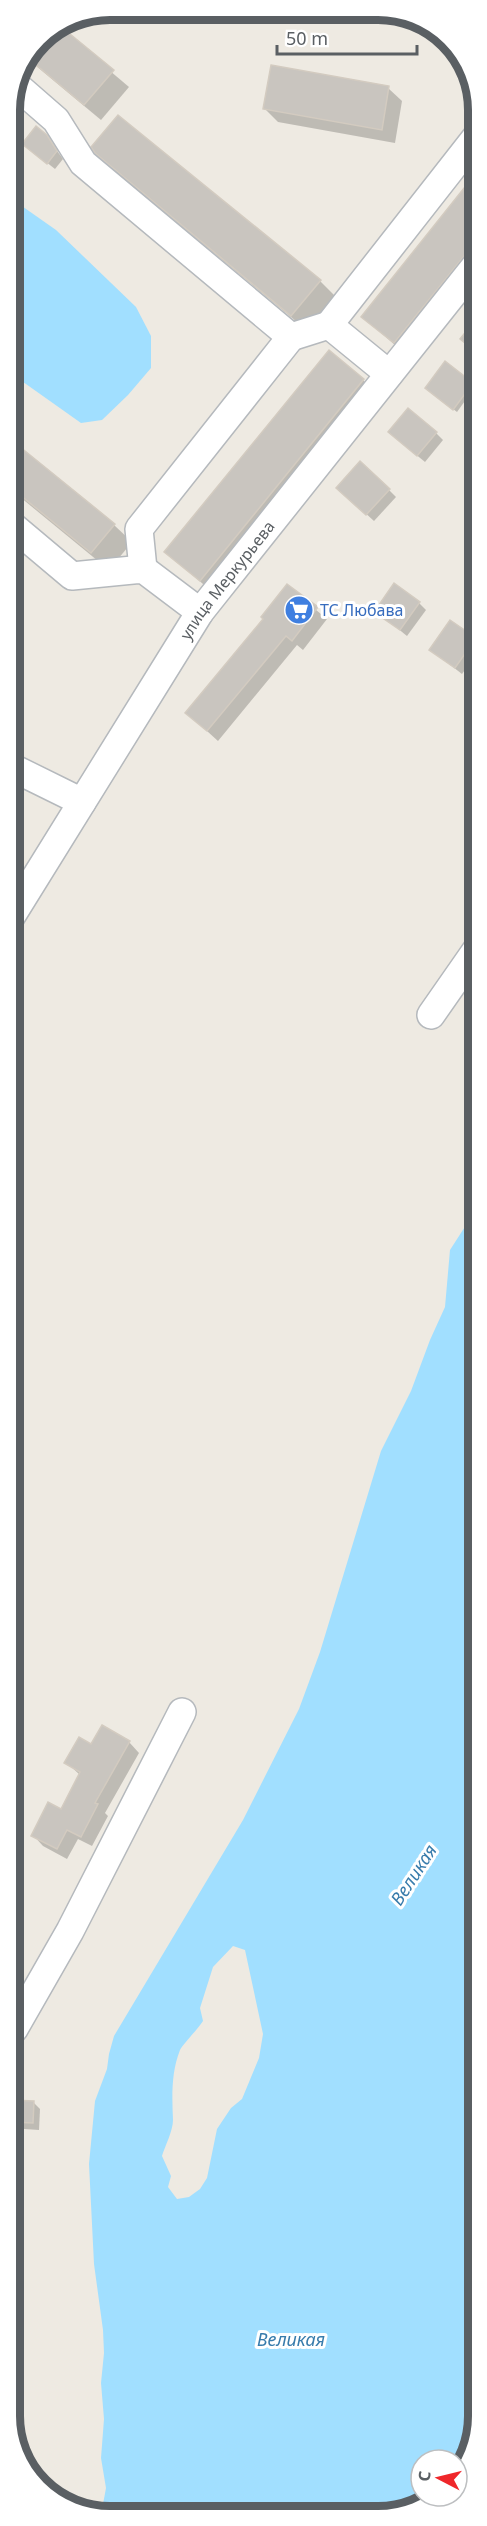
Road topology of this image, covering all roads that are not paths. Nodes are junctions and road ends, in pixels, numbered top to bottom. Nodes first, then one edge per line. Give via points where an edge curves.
1 (22, 91) edge
2 (468, 147) edge
3 (468, 275) edge
4 (329, 325) junction
5 (291, 337) junction
6 (389, 374) junction
7 (20, 532) edge
8 (143, 569) junction
9 (200, 612) junction
10 (20, 771) edge
11 (82, 802) junction
12 (20, 902) edge
13 (468, 962) edge
14 (431, 1015) dead end
15 (182, 1712) dead end
16 (20, 2018) edge

1 - 5 street via 56,120 83,164
2 - 4 street
3 - 6 street, улица Меркурьева
4 - 5 street
4 - 6 street
5 - 8 street via 139,529
6 - 9 street, улица Меркурьева
7 - 8 street via 72,576
8 - 9 street
9 - 11 street, улица Меркурьева
10 - 11 street
11 - 12 street, улица Меркурьева
13 - 14 street
15 - 16 street via 70,1931

